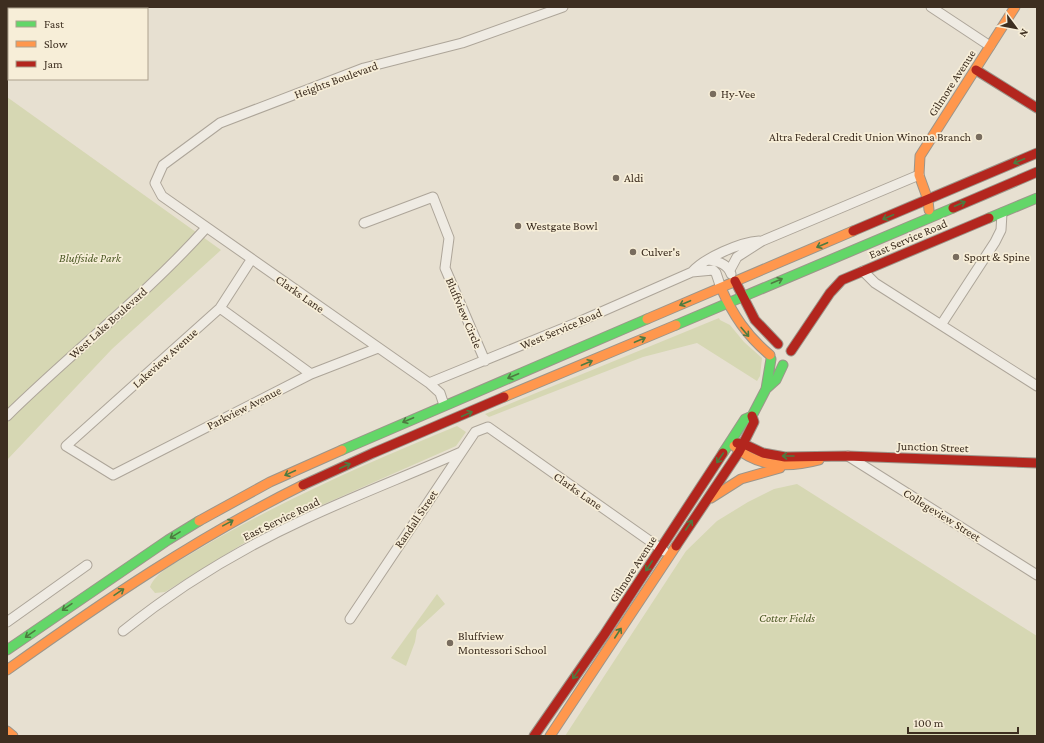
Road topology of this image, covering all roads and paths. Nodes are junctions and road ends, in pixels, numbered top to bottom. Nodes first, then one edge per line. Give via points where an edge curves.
1 (563, 7) edge
2 (930, 7) edge
3 (1015, 7) edge
4 (990, 46) junction
5 (976, 70) junction
6 (1037, 108) edge
7 (1037, 153) edge
8 (1037, 172) edge
9 (919, 175) junction
10 (155, 183) joint
11 (950, 190) junction
12 (1037, 198) edge
13 (928, 200) junction
14 (912, 206) junction
15 (939, 213) junction
16 (1002, 213) junction
17 (924, 219) junction
18 (364, 223) dead end
19 (206, 228) junction
20 (762, 241) junction
21 (252, 260) junction
22 (708, 260) junction
23 (730, 270) junction
24 (864, 271) junction
25 (692, 272) junction
26 (735, 281) junction
27 (721, 288) junction
28 (741, 297) junction
29 (727, 303) junction
30 (220, 308) junction
31 (941, 325) junction
32 (806, 327) junction
33 (780, 344) junction
34 (378, 348) junction
35 (791, 350) junction
36 (770, 357) junction
37 (485, 361) junction
38 (783, 365) junction
39 (311, 374) junction
40 (429, 383) junction
41 (1037, 385) edge
42 (766, 389) junction
43 (444, 405) junction
44 (7, 416) edge
45 (752, 416) junction
46 (488, 427) joint
47 (432, 429) junction
48 (731, 442) junction
49 (744, 444) junction
50 (461, 452) junction
51 (739, 452) junction
52 (847, 456) junction
53 (827, 457) junction
54 (1037, 463) edge
55 (790, 466) junction
56 (113, 475) joint
57 (704, 503) junction
58 (660, 549) junction
59 (669, 555) junction
60 (87, 565) dead end
61 (1037, 575) edge
62 (350, 619) dead end
63 (7, 622) edge
64 (123, 631) dead end
65 (7, 650) edge
66 (7, 670) edge
67 (7, 731) edge
68 (13, 736) edge
69 (534, 736) edge
70 (550, 736) edge

1 - 10 street, Heights Boulevard via 462,43 364,68 220,123 162,165
2 - 4 street
3 - 4 main road, Gilmore Avenue
4 - 5 main road, Gilmore Avenue
5 - 6 main road
5 - 9 main road, Gilmore Avenue via 923,151 918,166
7 -> 11 main road
15 -> 8 main road
9 - 13 main road
9 - 14 main road, Gilmore Avenue
9 - 20 street, West Service Road
10 - 19 street, Clarks Lane via 162,196
11 - 13 main road
11 - 15 main road via 939,202
12 - 16 main road, East Service Road
13 - 14 main road
13 - 17 main road via 929,212
14 -> 26 main road
15 - 17 main road
16 - 24 main road, East Service Road
16 - 31 street via 1001,230 995,242
28 -> 17 main road
18 - 37 street, Bluffview Circle via 433,197 449,238 445,268
19 - 21 street, Clarks Lane
19 - 44 street, West Lake Boulevard via 173,265
20 - 22 street, West Service Road via 745,244
20 - 23 street, West Service Road via 737,257
21 - 30 street, Lakeview Avenue
21 - 34 street, Clarks Lane
22 - 23 street via 720,262
22 - 25 street, West Service Road
23 - 26 street
24 - 31 street via 875,283
24 - 32 main road, East Service Road via 838,283
25 - 27 street, West Service Road via 713,270
25 - 37 street, West Service Road
26 - 27 main road
26 - 28 main road
27 - 29 main road
27 -> 43 main road
28 - 29 main road
28 - 33 main road via 755,320
29 -> 36 main road via 738,324
47 -> 29 main road
30 - 39 street
30 - 56 street, Lakeview Avenue via 66,446
31 - 41 street
32 - 33 main road, East Service Road
32 - 35 main road, East Service Road
33 - 35 main road
33 - 36 main road, Gilmore Avenue via 773,346
34 - 39 street, Parkview Avenue
34 - 40 street, Clarks Lane
35 - 38 main road, Gilmore Avenue via 789,361
36 - 38 main road via 776,364
36 - 42 main road, Gilmore Avenue
37 - 40 street, West Service Road
38 - 42 main road, Gilmore Avenue via 776,380
39 - 56 street, Parkview Avenue
40 - 43 street, Clarks Lane via 440,393
42 - 45 main road, Gilmore Avenue
43 - 47 main road via 440,420
43 -> 65 main road via 305,466 233,501 136,560
45 - 48 main road, Gilmore Avenue via 745,419
45 - 49 main road, Gilmore Avenue via 754,422
46 - 50 street, Randall Street via 475,432
46 - 58 street, Clarks Lane
66 -> 47 main road via 135,581 224,526 319,477
48 - 49 main road, Junction Street
48 - 51 main road, Junction Street
48 -> 58 main road, Gilmore Avenue
49 - 51 main road, Gilmore Avenue
53 -> 49 main road, Junction Street via 785,457
50 - 62 street, Randall Street
50 - 64 street, East Service Road via 305,519 251,546 159,603
51 - 55 main road, Junction Street via 760,462
51 - 57 main road, Gilmore Avenue
52 - 53 main road, Junction Street
52 - 54 main road, Junction Street
52 - 61 street, Collegeview Street
53 - 55 main road, Junction Street via 803,465
55 - 57 main road via 767,470 741,479
59 -> 57 main road, Gilmore Avenue
58 - 59 street, Clarks Lane
58 -> 69 main road, Gilmore Avenue
70 -> 59 main road, Gilmore Avenue
60 - 63 street
67 - 68 main road

